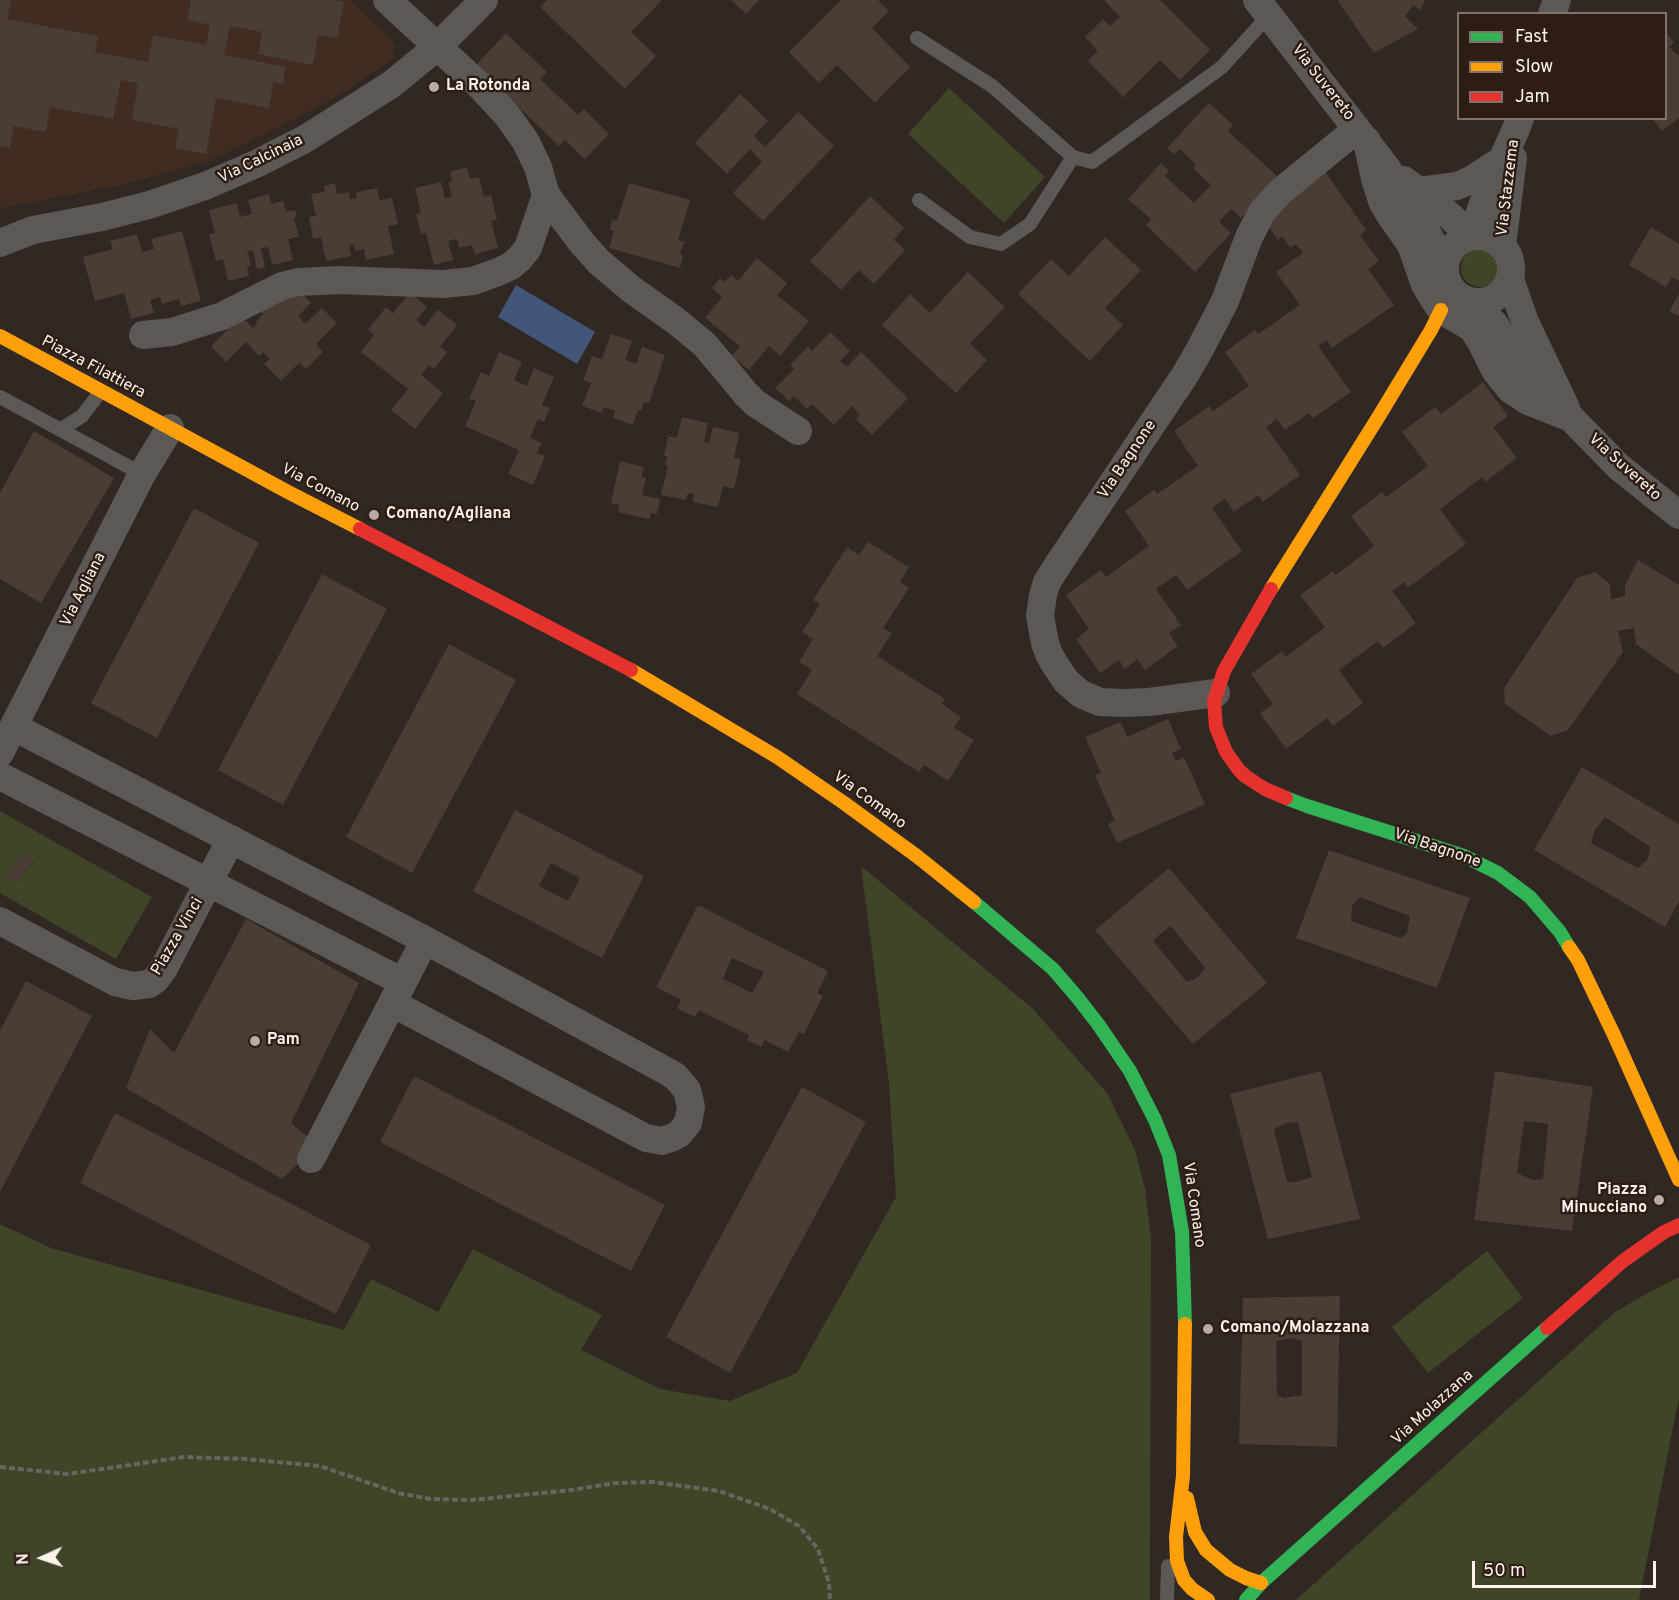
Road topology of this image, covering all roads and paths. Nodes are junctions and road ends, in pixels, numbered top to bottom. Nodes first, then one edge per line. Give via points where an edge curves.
1 (484, 0) edge
2 (395, 3) edge
3 (1263, 8) edge
4 (917, 38) dead end
5 (438, 46) junction
6 (1518, 124) edge
7 (1362, 135) junction
8 (1072, 157) junction
9 (1502, 160) junction
10 (1386, 166) junction
11 (1419, 191) junction
12 (546, 195) junction
13 (919, 200) dead end
14 (1471, 237) junction
15 (0, 243) edge
16 (1502, 246) junction
17 (1445, 269) junction
18 (1510, 279) junction
19 (1474, 302) junction
20 (1441, 310) junction
21 (142, 335) dead end
22 (0, 336) edge
23 (101, 391) junction
24 (0, 397) edge
25 (1571, 418) junction
26 (170, 428) junction
27 (60, 430) junction
28 (798, 431) dead end
29 (142, 474) junction
30 (1679, 515) edge
31 (1216, 693) junction
32 (14, 727) junction
33 (0, 753) edge
34 (0, 776) edge
35 (231, 839) junction
36 (209, 883) junction
37 (0, 921) edge
38 (425, 940) junction
39 (398, 992) junction
40 (311, 1159) dead end
41 (1679, 1180) edge
42 (1679, 1225) edge
43 (0, 1467) edge
44 (1183, 1476) junction
45 (1261, 1583) junction
46 (831, 1600) edge
47 (1167, 1600) edge
48 (1208, 1600) edge
49 (1246, 1600) edge

1 - 5 street, Via Calcinaia
2 - 5 street
3 - 7 street, Via Suvereto
3 - 8 lane via 1222,67 1092,162
4 - 8 lane via 992,86
5 - 12 street via 507,115 526,142
5 - 15 street, Via Calcinaia via 392,84 256,164 156,203 33,230
6 - 9 street, Via Stazzema
6 - 16 street, Via Stazzema
7 - 10 street, Via Suvereto
7 - 20 street via 1382,201 1411,245 1425,285
7 - 31 street, Via Bagnone via 1280,192 1262,212 1200,349 1059,563 1043,595 1040,616 1049,654 1066,681 1081,694 1100,702 1124,703
8 - 13 lane via 1030,224 1001,244 970,237
9 - 11 street via 1457,186
9 - 14 street, Via Stazzema
10 - 11 street, Via Suvereto
10 - 17 street, Via Suvereto via 1421,220
11 - 14 street, Via Suvereto
12 - 21 street via 528,248 511,266 485,277 443,284 298,282 222,316 172,332
12 - 28 street via 599,262 704,344 755,403
14 - 16 street via 1482,236
14 - 17 street via 1453,247
16 - 18 street via 1511,267
17 - 19 street via 1456,293
18 - 19 street via 1496,297
18 - 25 street, Via Suvereto via 1525,322
19 - 25 street, Via Suvereto via 1495,326 1535,388
20 - 25 street via 1472,328 1499,376 1515,394
20 - 31 street, Via Bagnone via 1256,613
22 - 23 street, Piazza Filattiera
23 - 26 street, Piazza Filattiera
23 - 27 lane via 82,416
24 - 27 lane
25 - 30 street, Via Suvereto via 1619,467
26 - 29 street, Via Agliana
26 - 44 street, Via Comano via 626,667 777,757 918,857 1053,969 1130,1071 1169,1155 1184,1252
27 - 29 lane
29 - 32 street, Via Agliana
31 - 41 street, Via Bagnone via 1216,727 1226,752 1245,776 1265,789 1307,807 1464,856 1530,897 1578,960
32 - 33 street, Via Agliana
32 - 35 street
34 - 36 street
35 - 36 street, Piazza Vinci
35 - 38 street
36 - 37 street, Piazza Vinci via 159,975 149,984 123,985
36 - 39 street
38 - 39 street
38 - 39 street via 676,1077 690,1098 688,1123 671,1138 646,1138
39 - 40 street
42 - 45 street, Via Molazzana via 1623,1261
43 - 46 path via 68,1474 184,1456 246,1459 320,1466 398,1493 430,1499 472,1500 614,1482 653,1482 719,1491 770,1509 799,1526 818,1549
44 - 45 street via 1191,1520 1200,1543 1230,1570
44 - 47 lane, Via Comano via 1171,1524
44 - 48 street, Via Comano via 1177,1561 1184,1580
45 - 49 street, Via Molazzana

